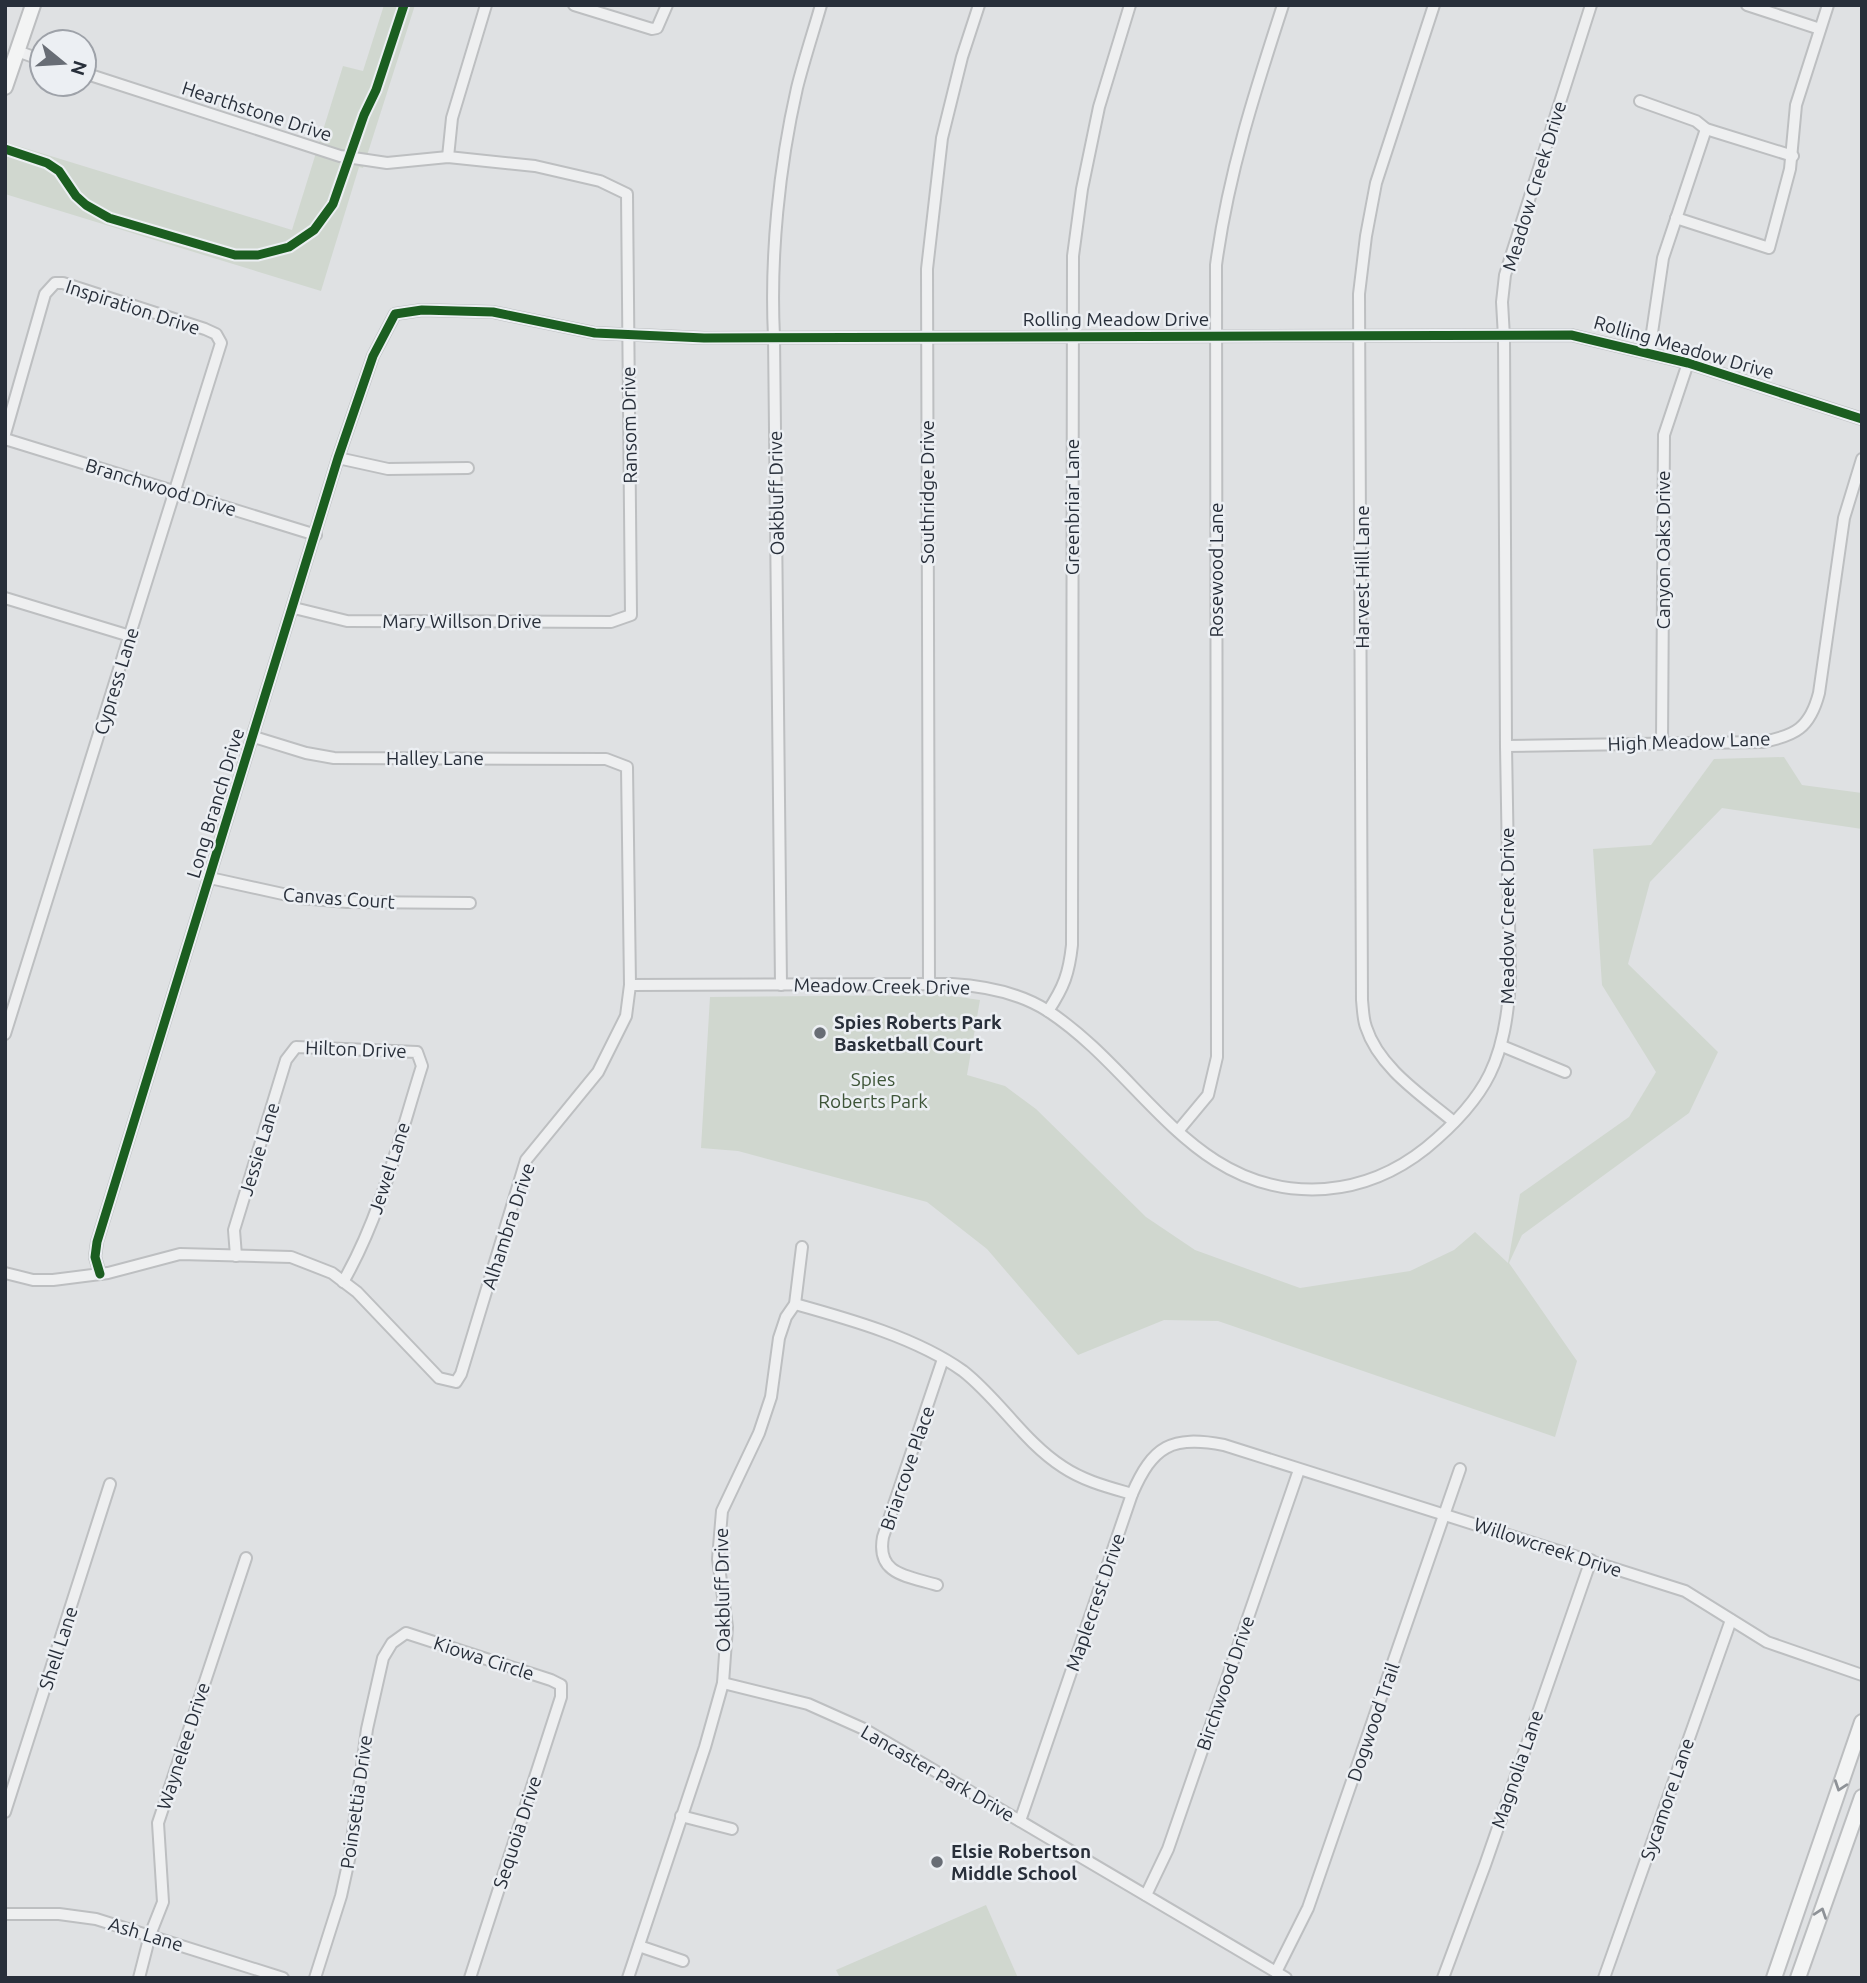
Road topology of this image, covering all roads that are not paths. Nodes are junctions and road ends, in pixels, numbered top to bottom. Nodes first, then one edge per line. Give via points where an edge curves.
1 (33, 5) edge
2 (486, 5) edge
3 (574, 5) edge
4 (667, 5) edge
5 (821, 5) edge
6 (979, 5) edge
7 (1130, 5) edge
8 (1283, 5) edge
9 (1434, 5) edge
10 (1591, 5) edge
11 (1747, 5) edge
12 (1828, 5) edge
13 (1820, 29) junction
14 (17, 51) junction
15 (28, 55) edge
16 (98, 78) edge
17 (5, 87) edge
18 (1640, 101) dead end
19 (1706, 129) junction
20 (1793, 156) junction
21 (448, 157) junction
22 (627, 194) joint
23 (1676, 218) junction
24 (211, 332) joint
25 (628, 334) junction
26 (1361, 335) junction
27 (1072, 336) junction
28 (774, 337) junction
29 (926, 337) junction
30 (1216, 337) junction
31 (1504, 337) junction
32 (380, 345) joint
33 (1648, 353) junction
34 (1688, 363) junction
35 (1862, 419) edge
36 (5, 436) edge
37 (338, 458) junction
38 (1862, 459) edge
39 (468, 468) dead end
40 (176, 492) junction
41 (316, 535) junction
42 (5, 598) edge
43 (294, 608) junction
44 (631, 615) joint
45 (130, 636) junction
46 (254, 737) junction
47 (1662, 742) junction
48 (1506, 746) junction
49 (619, 763) joint
50 (210, 878) junction
51 (470, 903) dead end
52 (929, 984) junction
53 (630, 985) junction
54 (781, 985) junction
55 (1048, 1011) junction
56 (5, 1034) edge
57 (1502, 1046) junction
58 (296, 1047) joint
59 (417, 1052) joint
60 (1565, 1072) dead end
61 (1454, 1122) junction
62 (1178, 1131) junction
63 (802, 1247) dead end
64 (236, 1256) junction
65 (5, 1273) edge
66 (100, 1274) junction
67 (343, 1282) junction
68 (795, 1304) junction
69 (943, 1359) junction
70 (1224, 1445) joint
71 (1460, 1469) dead end
72 (1299, 1470) junction
73 (110, 1484) dead end
74 (1132, 1494) junction
75 (1445, 1515) junction
76 (246, 1558) dead end
77 (1591, 1560) junction
78 (937, 1586) dead end
79 (1731, 1620) junction
80 (406, 1633) joint
81 (1862, 1675) edge
82 (723, 1683) junction
83 (561, 1685) joint
84 (1862, 1722) edge
85 (1862, 1797) edge
86 (5, 1812) edge
87 (681, 1816) junction
88 (1020, 1821) junction
89 (732, 1829) dead end
90 (1146, 1895) junction
91 (5, 1914) edge
92 (150, 1935) junction
93 (639, 1946) junction
94 (683, 1961) dead end
95 (1281, 1975) edge
96 (139, 1978) edge
97 (283, 1978) edge
98 (315, 1978) edge
99 (470, 1978) edge
100 (628, 1978) edge
101 (1443, 1978) edge
102 (1604, 1978) edge
103 (1774, 1978) edge
104 (1798, 1978) edge

1 - 14 main road
2 - 21 street via 452,118
3 - 4 street via 652,29 657,29
5 - 28 street, Oakbluff Drive via 798,86 786,154 772,285
6 - 29 street, Southridge Drive via 942,138 927,270
7 - 27 street, Greenbriar Lane via 1099,107 1082,189 1073,256
8 - 30 street, Rosewood Lane via 1244,128 1224,214 1216,265
9 - 26 street, Harvest Hill Lane via 1376,183 1359,293
10 - 31 street, Meadow Creek Drive via 1506,275
11 - 13 street
12 - 13 street
13 - 20 street via 1796,106
14 - 15 street
14 - 17 main road
16 - 21 street, Hearthstone Drive via 340,156 387,163
18 - 19 street
19 - 20 street
19 - 23 street
20 - 23 street via 1769,248
21 - 22 street, Hearthstone Drive via 535,166 600,181
22 - 25 street, Ransom Drive
23 - 33 street via 1663,258
24 - 36 street, Inspiration Drive via 55,283 45,294
24 - 40 street, Cypress Lane via 221,343
25 - 28 street, Rolling Meadow Drive
25 - 32 street, Rolling Meadow Drive via 492,312 422,310 395,314
25 - 44 street, Ransom Drive
26 - 30 street, Rolling Meadow Drive
26 - 31 street, Rolling Meadow Drive
26 - 61 street, Harvest Hill Lane via 1362,1000 1374,1046 1399,1075
27 - 29 street, Rolling Meadow Drive
27 - 30 street, Rolling Meadow Drive
27 - 55 street, Greenbriar Lane via 1072,945 1063,988
28 - 29 street, Rolling Meadow Drive
28 - 54 street, Oakbluff Drive
29 - 52 street, Southridge Drive
30 - 62 street, Rosewood Lane via 1217,1057 1208,1095
31 - 33 street, Rolling Meadow Drive via 1571,335
31 - 48 street, Meadow Creek Drive
32 - 37 street, Long Branch Drive
33 - 34 street, Rolling Meadow Drive
34 - 35 street, Rolling Meadow Drive
34 - 47 street, Canyon Oaks Drive via 1664,435
36 - 40 street, Branchwood Drive
37 - 39 street via 388,469
37 - 41 street, Long Branch Drive
38 - 47 street, High Meadow Lane via 1844,518 1819,694 1806,723 1784,738 1762,742
40 - 41 street, Branchwood Drive
40 - 45 street, Cypress Lane
41 - 43 street, Long Branch Drive
42 - 45 street
43 - 44 street, Mary Willson Drive via 347,621 611,622
43 - 46 street, Long Branch Drive
45 - 56 street, Cypress Lane
46 - 49 street, Halley Lane via 334,758 606,759
46 - 50 street, Long Branch Drive
47 - 48 street, High Meadow Lane
48 - 57 street, Meadow Creek Drive via 1510,979
49 - 53 street, Alhambra Drive via 627,768
50 - 51 street, Canvas Court via 301,898
50 - 66 street, Long Branch Drive via 97,1242
52 - 54 street, Meadow Creek Drive
52 - 55 street, Meadow Creek Drive via 996,990
53 - 54 street, Meadow Creek Drive
53 - 67 street, Alhambra Drive via 626,1016 598,1072 526,1160 456,1382 439,1378
55 - 62 street, Meadow Creek Drive
57 - 60 street
57 - 61 street, Meadow Creek Drive via 1493,1070
58 - 59 street, Hilton Drive
58 - 64 street, Jessie Lane via 286,1060 234,1230
59 - 67 street, Jewel Lane via 422,1066 375,1213
61 - 62 street, Meadow Creek Drive via 1398,1169 1346,1187 1312,1190 1243,1177 1214,1162
63 - 68 street, Oakbluff Drive
64 - 66 street via 180,1254
64 - 67 street via 291,1257
65 - 66 street via 33,1280
68 - 69 street via 868,1327
68 - 82 street, Oakbluff Drive via 779,1338 771,1396 759,1433 722,1511 718,1559 727,1627
69 - 74 street via 964,1373 1062,1466 1084,1479
69 - 78 street, Briarcove Place via 880,1550 883,1562 896,1572
70 - 72 street, Willowcreek Drive
70 - 74 street, Maplecrest Drive via 1201,1441 1167,1447 1153,1456
71 - 75 street, Dogwood Trail
72 - 75 street, Willowcreek Drive
72 - 90 street, Birchwood Drive via 1168,1849
73 - 86 street, Shell Lane
74 - 88 street, Maplecrest Drive
75 - 77 street, Willowcreek Drive
75 - 95 street, Dogwood Trail
76 - 92 street, Waynelee Drive via 158,1823 163,1902
77 - 79 street, Willowcreek Drive via 1685,1591
77 - 101 street, Magnolia Lane
79 - 81 street, Willowcreek Drive via 1784,1649
79 - 102 street, Sycamore Lane
80 - 83 street, Kiowa Circle
80 - 98 street, Poinsettia Drive via 391,1643 383,1658 367,1729 350,1855
82 - 87 street, Oakbluff Drive
82 - 88 street, Lancaster Park Drive via 808,1704 863,1729
83 - 99 street, Sequoia Drive via 561,1697
84 -> 103 main road
104 -> 85 main road
87 - 89 street
87 - 93 street, Oakbluff Drive
88 - 90 street, Lancaster Park Drive
90 - 95 street, Lancaster Park Drive
91 - 92 street, Ash Lane via 96,1919
92 - 96 street, Waynelee Drive
92 - 97 street, Ash Lane
93 - 94 street
93 - 100 street, Oakbluff Drive

